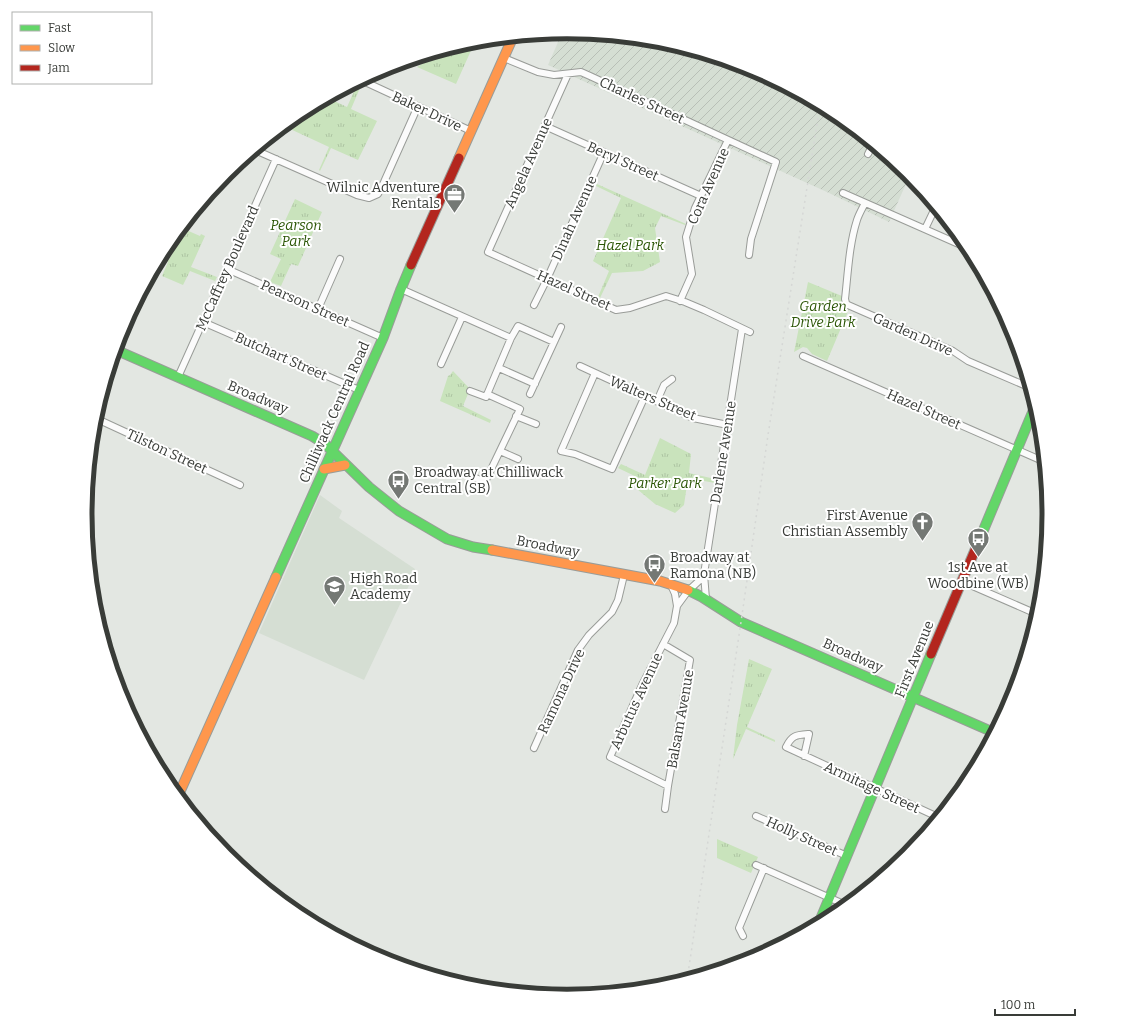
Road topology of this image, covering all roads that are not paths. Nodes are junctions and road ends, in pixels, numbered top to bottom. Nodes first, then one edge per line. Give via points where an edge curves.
1 (511, 42) edge
2 (504, 58) junction
3 (568, 74) junction
4 (368, 83) edge
5 (418, 106) junction
6 (544, 126) junction
7 (471, 131) junction
8 (728, 140) junction
9 (871, 148) edge
10 (260, 152) edge
11 (604, 152) junction
12 (868, 154) dead end
13 (276, 159) junction
14 (843, 193) dead end
15 (702, 196) junction
16 (865, 203) junction
17 (934, 211) edge
18 (925, 229) junction
19 (959, 244) edge
20 (488, 252) joint
21 (749, 255) dead end
22 (340, 259) dead end
23 (227, 269) junction
24 (547, 279) junction
25 (401, 289) junction
26 (680, 300) junction
27 (534, 305) dead end
28 (318, 309) junction
29 (462, 317) junction
30 (203, 322) junction
31 (561, 327) dead end
32 (742, 329) junction
33 (750, 332) dead end
34 (383, 338) junction
35 (511, 338) junction
36 (554, 342) junction
37 (121, 352) edge
38 (803, 356) dead end
39 (441, 364) dead end
40 (580, 366) dead end
41 (499, 368) junction
42 (595, 373) junction
43 (178, 377) junction
44 (672, 379) dead end
45 (535, 384) junction
46 (1025, 386) edge
47 (359, 390) junction
48 (470, 391) dead end
49 (487, 394) junction
50 (530, 394) dead end
51 (645, 396) junction
52 (657, 401) junction
53 (1032, 414) edge
54 (516, 416) junction
55 (101, 421) edge
56 (536, 424) dead end
57 (728, 425) junction
58 (1018, 450) junction
59 (332, 451) junction
60 (500, 451) junction
61 (518, 458) dead end
62 (1040, 460) edge
63 (345, 465) junction
64 (324, 469) junction
65 (471, 476) dead end
66 (240, 485) dead end
67 (704, 574) junction
68 (624, 575) junction
69 (961, 581) junction
70 (671, 585) junction
71 (688, 591) junction
72 (706, 599) junction
73 (677, 606) junction
74 (1033, 612) edge
75 (663, 644) junction
76 (914, 697) junction
77 (991, 731) edge
78 (534, 748) dead end
79 (804, 756) dead end
80 (668, 786) junction
81 (875, 789) junction
82 (180, 791) edge
83 (665, 809) dead end
84 (756, 816) dead end
85 (935, 816) edge
86 (847, 856) junction
87 (756, 865) dead end
88 (764, 868) junction
89 (829, 898) junction
90 (841, 903) edge
91 (822, 916) edge
92 (743, 936) dead end

1 - 2 street, Chilliwack Central Road
2 - 3 street, Charles Street via 538,72
2 - 7 street, Chilliwack Central Road
3 - 6 street, Angela Avenue
3 - 8 street, Charles Street via 581,72
4 - 5 street, Baker Drive
5 - 7 street, Baker Drive
5 - 13 street via 378,194 369,198
6 - 11 street, Beryl Street
6 - 20 street, Angela Avenue
7 - 25 street, Chilliwack Central Road
8 - 15 street, Cora Avenue
8 - 21 street, Charles Street via 776,162 751,239
9 - 12 street
10 - 13 street
11 - 15 street, Beryl Street
11 - 24 street, Dinah Avenue
13 - 23 street, McCaffrey Boulevard
14 - 16 street
15 - 26 street, Cora Avenue via 695,208 686,237 692,274
16 - 18 street
16 - 46 street, Garden Drive via 853,236 846,303
17 - 18 street
18 - 19 street
20 - 24 street, Hazel Street
22 - 28 street
23 - 28 street, Pearson Street
23 - 30 street, McCaffrey Boulevard
24 - 26 street, Hazel Street via 616,310 666,296
24 - 27 street, Dinah Avenue
25 - 29 street
25 - 34 street, Chilliwack Central Road
26 - 32 street, Hazel Street
28 - 34 street, Pearson Street
29 - 35 street
29 - 39 street
30 - 43 street, McCaffrey Boulevard
30 - 47 street, Butchart Street
31 - 36 street
32 - 33 street, Hazel Street
32 - 57 street, Darlene Avenue
34 - 47 street, Chilliwack Central Road
35 - 36 street via 518,326
35 - 41 street
36 - 45 street
37 - 43 street, Broadway
38 - 58 street, Hazel Street
40 - 42 street, Walters Street
41 - 45 street
41 - 49 street
42 - 51 street, Walters Street
42 - 51 street via 562,451 612,470
43 - 59 street, Broadway via 312,436
44 - 52 street via 664,384
45 - 50 street
47 - 59 street, Chilliwack Central Road
48 - 49 street via 486,397
49 - 54 street via 520,409
51 - 52 street, Walters Street
52 - 57 street, Walters Street via 693,418
53 - 58 street, First Avenue
54 - 56 street
54 - 60 street
55 - 66 street, Tilston Street
57 - 67 street, Darlene Avenue
58 - 62 street, Hazel Street
58 - 69 street, First Avenue
59 - 63 street, Broadway
59 - 64 street, Chilliwack Central Road
60 - 61 street
60 - 65 street via 486,482
63 - 64 street
63 - 68 street, Broadway via 394,507 447,539 473,547
64 - 82 street, Chilliwack Central Road
67 - 71 street
67 - 72 street, Darlene Avenue
68 - 70 street, Broadway
68 - 78 street, Ramona Drive via 618,600 612,612 578,650
69 - 74 street
69 - 76 street, First Avenue
70 - 71 street, Broadway
70 - 73 street, Arbutus Avenue
71 - 72 street, Broadway
71 - 73 street, Arbutus Avenue
72 - 76 street, Broadway via 737,620
73 - 75 street, Arbutus Avenue via 674,623
75 - 80 street, Balsam Avenue via 690,660
75 - 80 street, Arbutus Avenue via 610,757
76 - 77 street, Broadway
76 - 81 street, First Avenue
79 - 81 street, Armitage Street
80 - 83 street, Balsam Avenue
81 - 85 street, Armitage Street
81 - 86 street, First Avenue
84 - 86 street, Holly Street
86 - 89 street, First Avenue
87 - 88 street
88 - 89 street
88 - 92 street via 739,928
89 - 90 street
89 - 91 street, First Avenue

